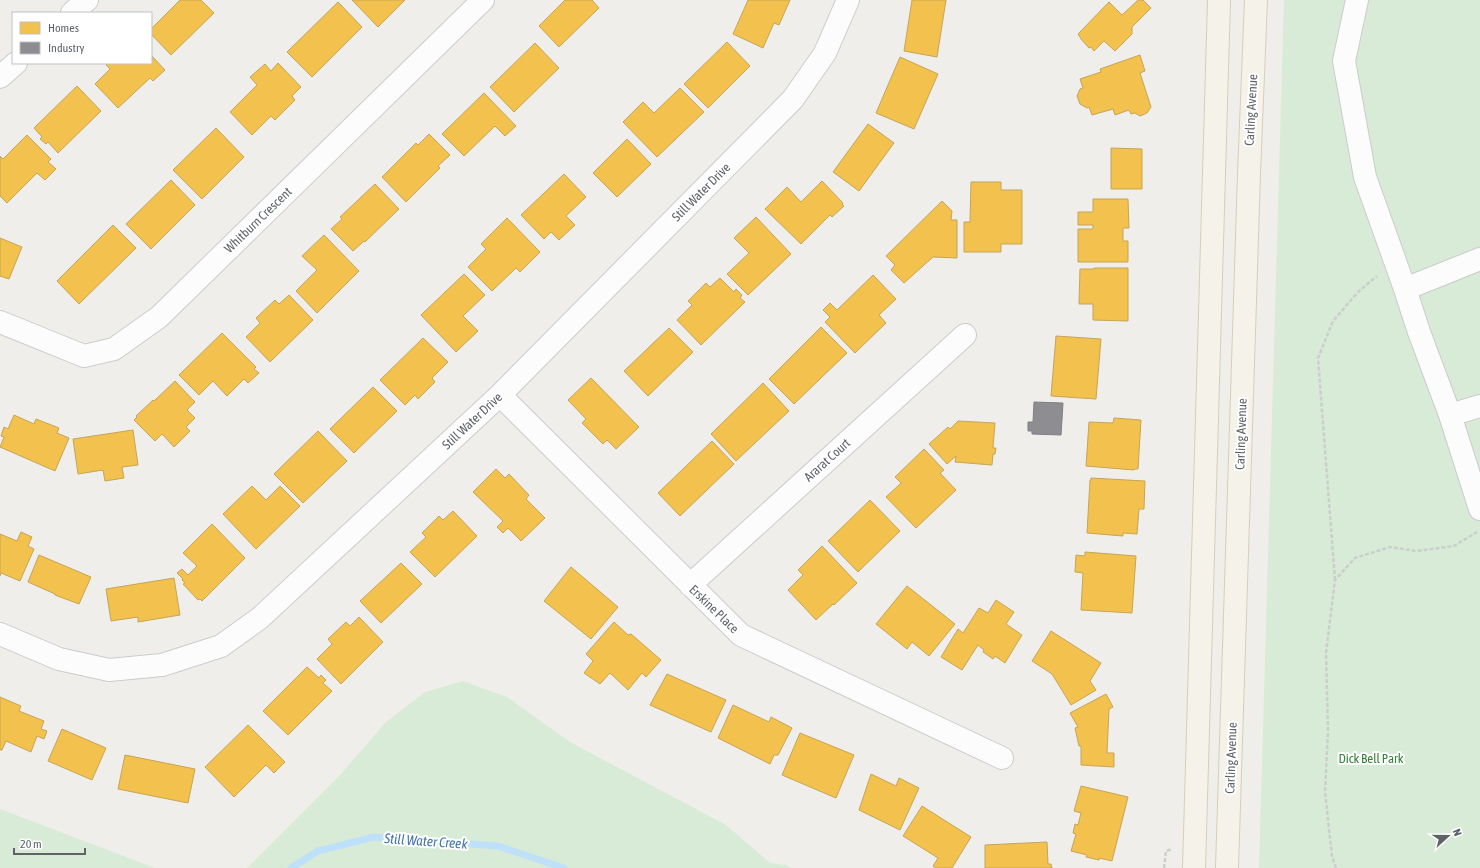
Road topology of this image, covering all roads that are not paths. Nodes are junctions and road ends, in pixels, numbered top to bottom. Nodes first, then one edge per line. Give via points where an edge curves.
1 (87, 0) edge
2 (483, 0) edge
3 (848, 0) edge
4 (1219, 0) edge
5 (1256, 0) edge
6 (1357, 0) edge
7 (73, 12) edge
8 (15, 64) edge
9 (0, 77) edge
10 (1480, 259) edge
11 (1405, 289) junction
12 (0, 322) edge
13 (965, 335) dead end
14 (500, 395) junction
15 (1480, 406) edge
16 (1450, 415) junction
17 (1479, 518) edge
18 (690, 585) junction
19 (0, 634) edge
20 (1002, 758) dead end
21 (1194, 868) edge
22 (1227, 868) edge

1 - 7 street
2 - 12 street, Whitburn Crescent via 159,317 114,349 84,356
3 - 14 street, Still Water Drive via 825,53 793,99
4 - 21 main road
5 - 22 main road, Carling Avenue
6 - 11 street via 1344,61 1365,177
8 - 9 street
10 - 11 street
11 - 16 street
13 - 18 street, Ararat Court
14 - 18 street, Erskine Place
14 - 19 street, Still Water Drive via 260,618 221,646 162,664 108,670 59,659
15 - 16 street
16 - 17 street
18 - 20 street, Erskine Place via 741,635

